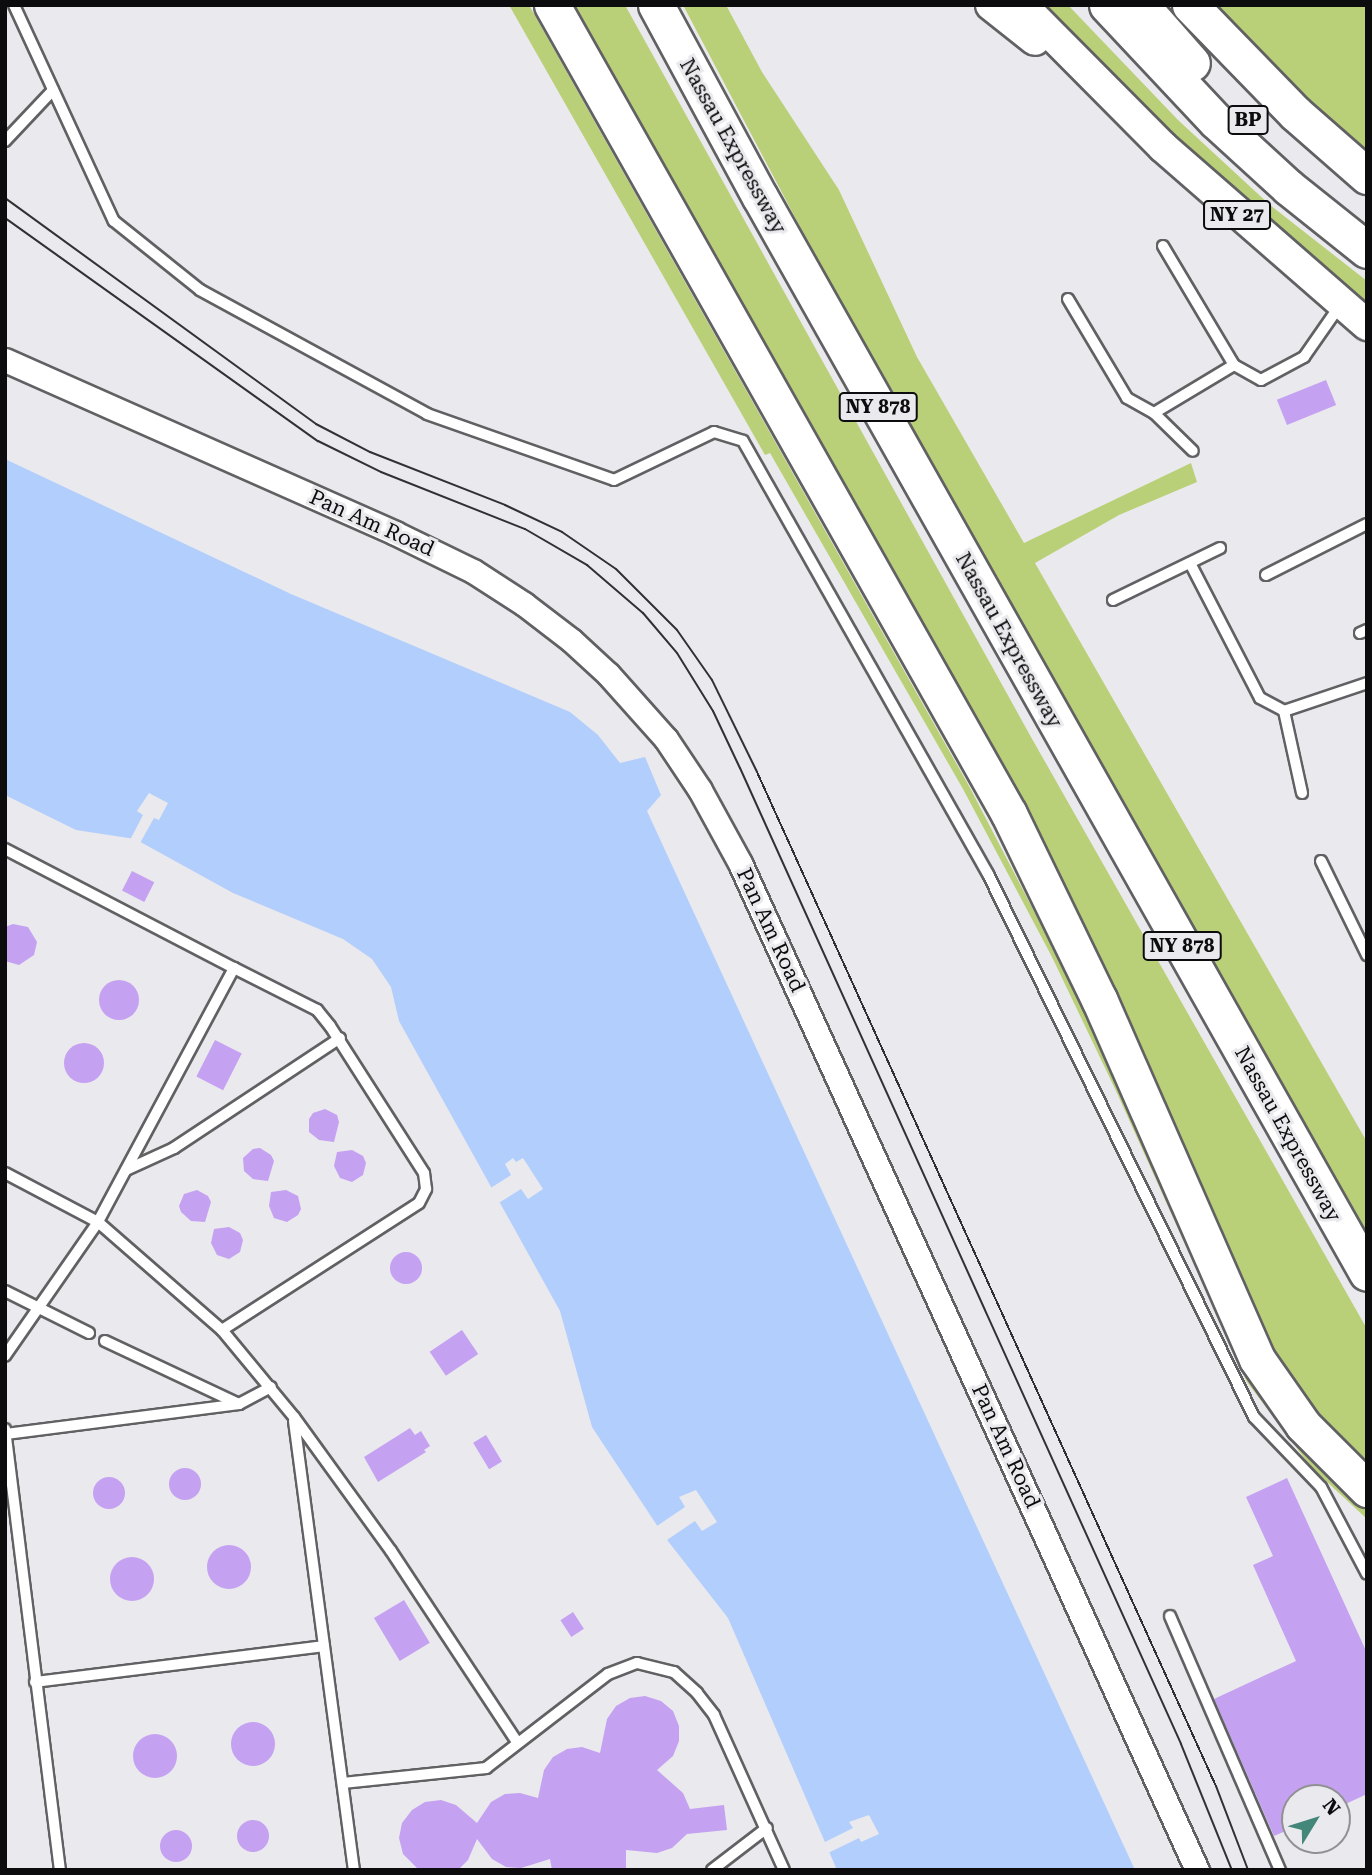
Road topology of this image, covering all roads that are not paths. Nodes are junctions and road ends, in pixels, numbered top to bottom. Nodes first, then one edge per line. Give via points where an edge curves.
1 (14, 5) edge
2 (552, 5) edge
3 (656, 5) edge
4 (991, 5) edge
5 (1022, 5) edge
6 (1107, 5) edge
7 (1141, 5) edge
8 (1190, 5) edge
9 (53, 90) junction
10 (1113, 99) junction
11 (5, 141) edge
12 (1367, 176) edge
13 (1367, 223) edge
14 (1163, 246) dead end
15 (1367, 250) edge
16 (1068, 299) dead end
17 (1341, 304) junction
18 (1367, 325) edge
19 (8, 360) edge
20 (1234, 365) junction
21 (1154, 413) junction
22 (1193, 451) dead end
23 (1367, 524) edge
24 (1220, 548) dead end
25 (1190, 563) junction
26 (1266, 575) dead end
27 (1113, 600) dead end
28 (1367, 682) edge
29 (1284, 711) junction
30 (1302, 793) dead end
31 (5, 849) edge
32 (1321, 860) dead end
33 (1367, 956) edge
34 (234, 968) junction
35 (340, 1038) junction
36 (125, 1171) junction
37 (5, 1173) edge
38 (98, 1222) junction
39 (1367, 1273) edge
40 (5, 1290) edge
41 (38, 1309) junction
42 (222, 1330) junction
43 (89, 1333) dead end
44 (105, 1341) dead end
45 (5, 1356) edge
46 (271, 1387) junction
47 (239, 1404) junction
48 (294, 1417) junction
49 (6, 1431) edge
50 (1367, 1489) edge
51 (1367, 1574) edge
52 (1170, 1616) dead end
53 (324, 1646) junction
54 (35, 1682) junction
55 (517, 1742) junction
56 (343, 1783) junction
57 (767, 1828) junction
58 (1182, 1830) junction
59 (60, 1870) edge
60 (354, 1870) edge
61 (712, 1870) edge
62 (784, 1870) edge
63 (1197, 1870) edge
64 (1204, 1870) edge
65 (1280, 1870) edge

1 - 9 lane
2 - 50 highway via 1009,814 1099,999 1258,1359 1303,1426
3 - 39 highway, Nassau Expressway / NY 878 via 773,221
4 - 10 main road
5 - 10 main road, NY 27
6 - 15 highway via 1216,121
7 - 13 highway, BP via 1240,111
8 - 12 highway, BP via 1294,113
9 - 11 lane
9 - 51 lane via 114,221 200,290 427,414 614,480 714,432 743,441 988,874 1254,1417 1321,1487
10 - 17 main road, NY 27
14 - 20 lane
16 - 21 lane via 1126,398
17 - 18 main road, NY 27
17 - 20 lane via 1304,358 1262,380
19 - 58 street, Pan Am Road via 473,571 571,640 666,739 740,863
20 - 21 lane
21 - 22 lane
23 - 26 lane
24 - 25 lane
25 - 27 lane
25 - 29 lane via 1261,698
28 - 29 lane
29 - 30 lane
31 - 34 lane
32 - 33 lane
34 - 35 lane via 317,1010
34 - 36 lane
35 - 36 lane via 174,1148
35 - 42 lane via 424,1173 426,1189 419,1203
36 - 38 lane
37 - 38 lane
38 - 41 lane
38 - 42 lane
40 - 41 lane
41 - 43 lane
41 - 45 lane
42 - 46 lane
44 - 47 lane
46 - 47 lane
46 - 48 lane
47 - 49 lane
48 - 53 lane
48 - 55 lane via 391,1551
49 - 54 lane
52 - 65 lane
53 - 54 lane
53 - 56 lane
54 - 59 lane
55 - 56 lane via 486,1768
55 - 57 lane via 608,1675 637,1663 674,1672 714,1716
56 - 60 lane
57 - 61 lane
57 - 62 lane
58 - 63 street, Pan Am Road
58 - 64 street, Pan Am Road

